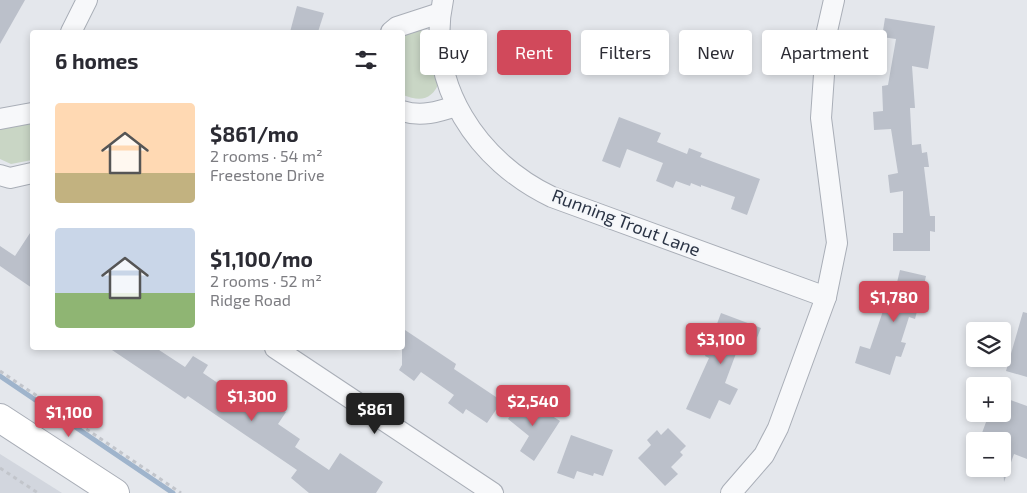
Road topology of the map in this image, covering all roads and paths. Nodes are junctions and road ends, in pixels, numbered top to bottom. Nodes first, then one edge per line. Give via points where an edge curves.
1 (87, 0) edge
2 (834, 0) edge
3 (442, 6) edge
4 (72, 30) edge
5 (393, 30) edge
6 (456, 106) junction
7 (405, 112) edge
8 (30, 113) edge
9 (0, 119) edge
10 (30, 173) edge
11 (0, 175) edge
12 (826, 298) junction
13 (278, 350) edge
14 (0, 371) edge
15 (0, 418) edge
16 (0, 468) edge
17 (38, 493) edge
18 (115, 493) edge
19 (181, 493) edge
20 (494, 493) edge
21 (731, 493) edge

1 - 4 street
2 - 12 street via 827,31 821,118 837,243
3 - 5 street, Running Trout Lane
3 - 6 street, Running Trout Lane via 440,41
6 - 7 street via 428,113
6 - 12 street, Running Trout Lane via 484,147 513,174 535,188
8 - 9 street
10 - 11 street via 10,178
12 - 21 street via 778,428 764,455
13 - 20 street
14 - 19 path
15 - 18 street
16 - 17 path

